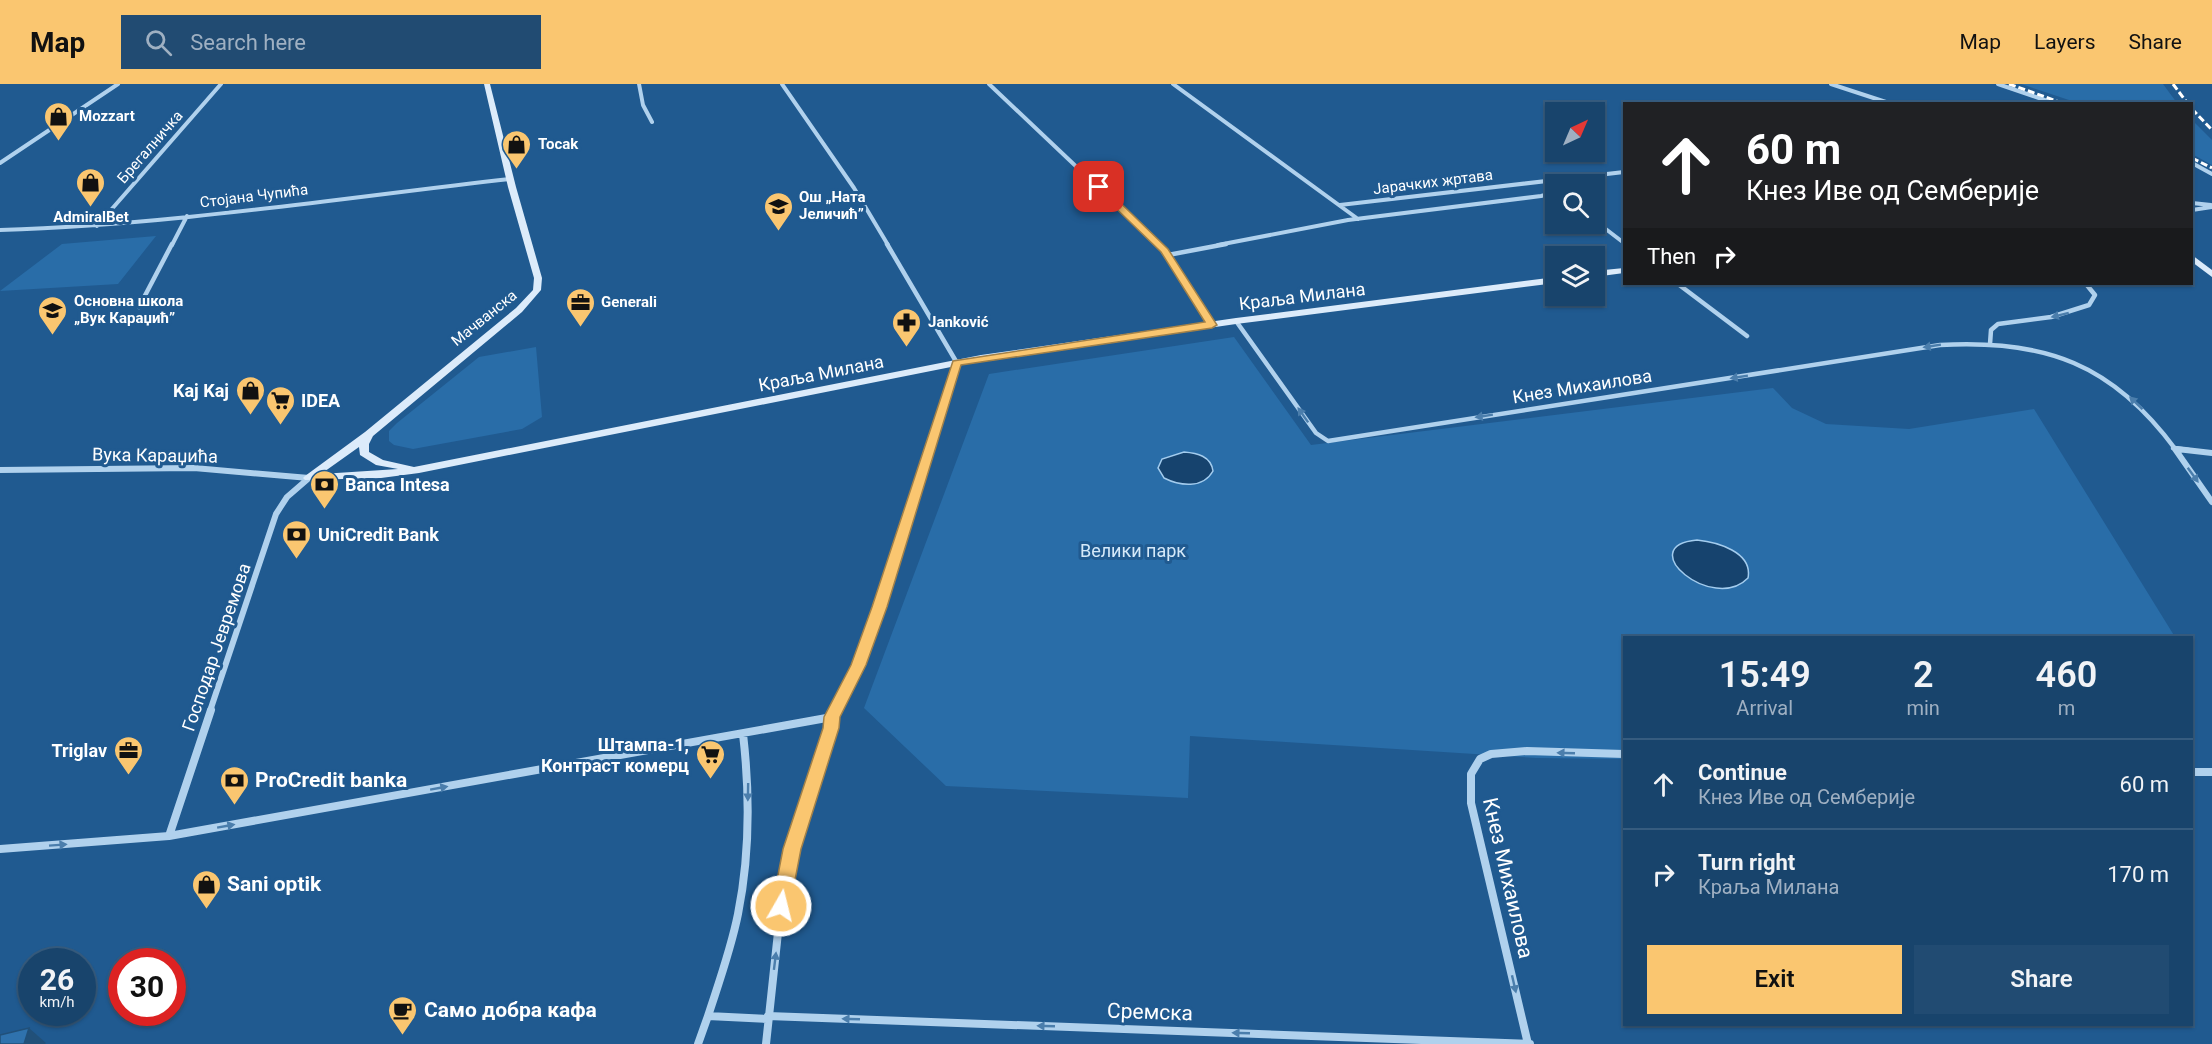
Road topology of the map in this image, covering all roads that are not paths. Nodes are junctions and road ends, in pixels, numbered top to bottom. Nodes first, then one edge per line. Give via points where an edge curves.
1 (118, 84) edge
2 (221, 84) edge
3 (487, 84) edge
4 (639, 84) edge
5 (782, 84) edge
6 (989, 84) edge
7 (1173, 84) edge
8 (1831, 84) edge
9 (1998, 84) edge
10 (1886, 102) edge
11 (2050, 102) edge
12 (652, 122) dead end
13 (0, 163) edge
14 (2193, 164) edge
15 (1623, 172) edge
16 (1605, 174) edge
17 (2212, 174) edge
18 (510, 179) junction
19 (1545, 182) edge
20 (1545, 195) edge
21 (2193, 203) edge
22 (1340, 205) junction
23 (2212, 206) edge
24 (2193, 210) edge
25 (187, 216) junction
26 (1358, 219) junction
27 (96, 226) junction
28 (1605, 228) edge
29 (0, 230) edge
30 (1623, 242) edge
31 (1168, 255) junction
32 (2193, 259) edge
33 (1623, 270) edge
34 (1605, 273) edge
35 (2212, 274) edge
36 (1545, 280) edge
37 (1679, 285) edge
38 (2087, 285) edge
39 (139, 308) dead end
40 (1236, 321) junction
41 (1212, 325) junction
42 (1747, 336) dead end
43 (1990, 344) junction
44 (957, 363) junction
45 (369, 434) junction
46 (2173, 448) junction
47 (2212, 453) edge
48 (0, 470) edge
49 (419, 470) junction
50 (309, 477) junction
51 (2212, 502) edge
52 (832, 717) junction
53 (743, 734) junction
54 (1623, 754) edge
55 (2193, 772) edge
56 (2212, 772) edge
57 (169, 836) junction
58 (0, 849) edge
59 (708, 1016) junction
60 (768, 1017) junction
61 (698, 1044) edge
62 (766, 1044) edge
63 (1529, 1044) edge

1 - 13 street
2 - 27 street, Брегалничка
3 - 18 main road, Мачванска
4 - 12 street via 643,105
5 - 44 street via 860,196
6 - 31 street
7 - 22 street
8 - 10 street
9 - 11 street
14 - 17 street
15 - 16 street, Јарачких жртава
18 - 25 street, Стојана Чупића
18 - 45 main road, Мачванска via 538,278 537,290 519,310
19 - 22 street, Јарачких жртава
20 - 26 street, Јарачких жртава
21 - 23 street
22 - 26 street, Јарачких жртава
23 - 24 street
25 - 27 street, Стојана Чупића
25 - 39 street
26 - 31 street, Јарачких жртава
27 - 29 street, Стојана Чупића
28 - 30 street
31 - 41 street
32 - 35 main road
33 - 34 main road
36 - 40 main road, Краља Милана
37 - 42 street
38 -> 43 street via 2095,295 2089,305 2051,317 1998,324 1991,330
40 - 41 main road, Краља Милана
43 -> 40 street, Кнез Михаилова via 1940,345 1328,441 1316,433
41 - 44 main road, Краља Милана
46 -> 43 street, Кнез Михаилова via 2135,402 2103,378 2047,355
44 - 49 main road, Краља Милана
44 - 52 street via 867,644
45 - 49 main road via 364,453 381,463
45 - 50 main road, Мачванска
46 - 47 street
46 -> 51 street, Кнез Михаилова
48 - 50 street, Вука Караџића via 155,468
49 - 50 main road, Краља Милана
50 - 57 street, Господар Јевремова via 287,497 276,514
52 - 53 street
60 -> 52 street via 783,886
57 -> 53 street
53 -> 59 street via 748,773 747,855 732,940
54 -> 63 street, Кнез Михаилова via 1497,753 1480,759 1470,774 1471,803
55 - 56 street
58 -> 57 street
59 - 60 street, Сремска
59 - 61 street
60 - 62 street
63 -> 60 street, Сремска

